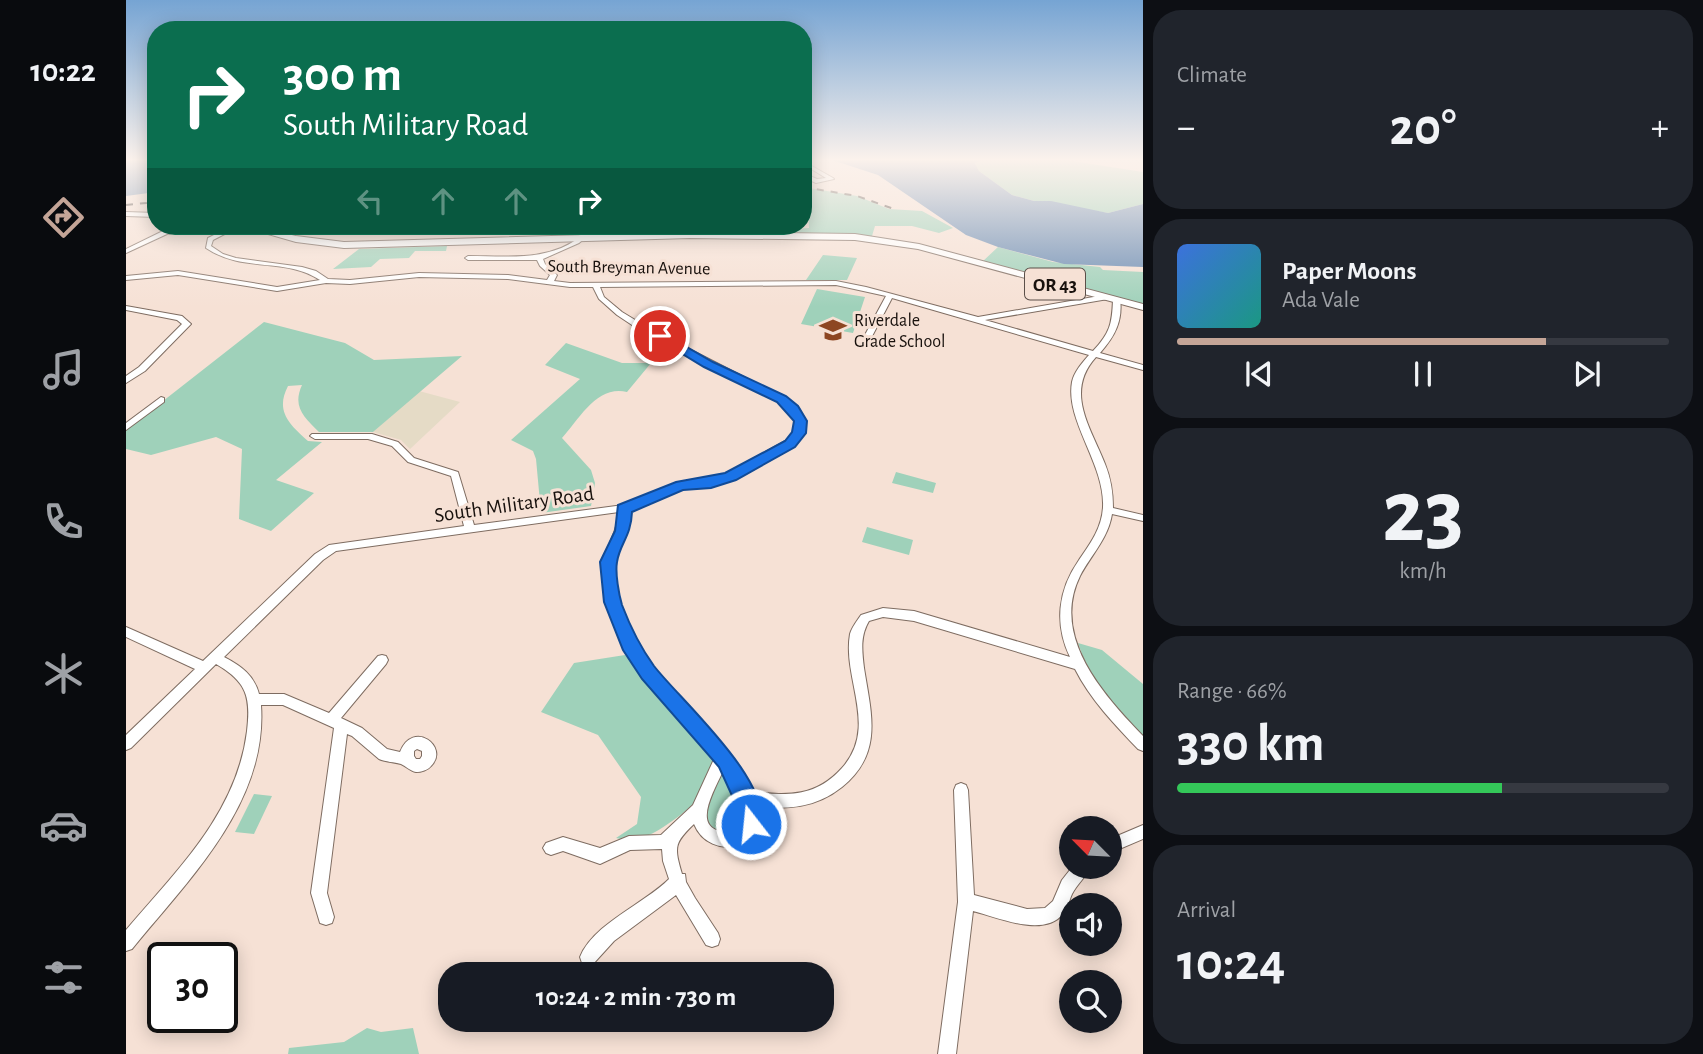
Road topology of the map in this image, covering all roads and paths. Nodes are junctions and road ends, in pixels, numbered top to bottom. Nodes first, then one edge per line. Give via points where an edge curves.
1 (147, 214) edge
2 (126, 215) edge
3 (158, 235) edge
4 (219, 235) edge
5 (279, 235) edge
6 (585, 235) edge
7 (584, 238) junction
8 (126, 251) edge
9 (468, 258) dead end
10 (539, 258) junction
11 (126, 278) edge
12 (326, 281) junction
13 (549, 283) junction
14 (595, 284) junction
15 (890, 295) junction
16 (599, 296) junction
17 (1105, 297) junction
18 (1117, 300) junction
19 (1143, 307) edge
20 (126, 309) edge
21 (974, 319) junction
22 (864, 344) dead end
23 (1094, 354) junction
24 (1143, 368) edge
25 (126, 380) edge
26 (161, 400) dead end
27 (126, 427) edge
28 (315, 436) dead end
29 (624, 509) junction
30 (1108, 510) junction
31 (1143, 518) edge
32 (470, 529) junction
33 (126, 632) edge
34 (382, 660) dead end
35 (211, 663) junction
36 (1079, 665) junction
37 (256, 700) junction
38 (336, 722) junction
39 (126, 744) edge
40 (1143, 746) edge
41 (723, 756) junction
42 (406, 759) dead end
43 (961, 790) dead end
44 (746, 799) junction
45 (698, 810) junction
46 (1143, 832) edge
47 (672, 836) junction
48 (1122, 841) edge
49 (551, 848) dead end
50 (1073, 879) edge
51 (679, 880) junction
52 (966, 902) junction
53 (326, 917) dead end
54 (712, 939) dead end
55 (126, 943) edge
56 (588, 957) dead end
57 (947, 1054) edge

1 - 2 main road
3 - 8 street
4 - 12 street via 208,247 224,257 308,272
5 - 7 main road, OR 43 via 344,245
6 - 7 street
7 - 10 street
7 - 17 main road, OR 43 via 867,238 919,247
9 - 10 street
10 - 13 street via 554,275
11 - 12 street via 184,274 277,289
12 - 13 street, South Breyman Avenue via 419,275
13 - 14 street, South Breyman Avenue
13 - 16 street, South Military Road
14 - 15 street, South Breyman Avenue via 829,283
14 - 16 street
15 - 21 street, South Breyman Avenue
15 - 22 street
16 - 29 street, South Military Road via 625,319 781,399 800,421 799,433 790,444 731,476 681,486
17 - 18 main road, OR 43
17 - 21 street, South Breyman Avenue
18 - 19 main road, OR 43
18 - 23 street via 1119,313 1113,331
20 - 25 street via 178,318 187,324
21 - 23 street
23 - 24 street
23 - 30 street via 1079,374 1076,395 1109,486
26 - 27 street
28 - 32 street via 369,436 395,444 411,460 455,474
29 - 32 street, South Military Road
29 - 41 street via 623,531 609,562 617,620 649,673
30 - 31 street
30 - 36 street via 1100,538 1074,578 1066,601 1068,631
32 - 35 street, South Military Road via 333,548
33 - 35 street
34 - 38 street
35 - 37 street via 248,682
35 - 39 street, South Military Road
36 - 40 street
36 - 44 street via 914,616 886,609 873,613 859,624 854,639 866,721 864,741 852,769 810,797
37 - 38 street via 284,699
37 - 55 street via 255,744 236,799
38 - 42 street via 384,754
38 - 53 street via 319,893
41 - 44 street
41 - 45 street
43 - 52 street
44 - 45 street via 751,824 737,839 708,835
45 - 47 street
46 - 48 street
47 - 49 street via 655,844 625,844 604,855 563,844
47 - 51 street via 668,855
50 - 52 street via 1057,909 1047,916 1025,918
51 - 54 street
51 - 56 street via 663,899 604,937
52 - 57 street

